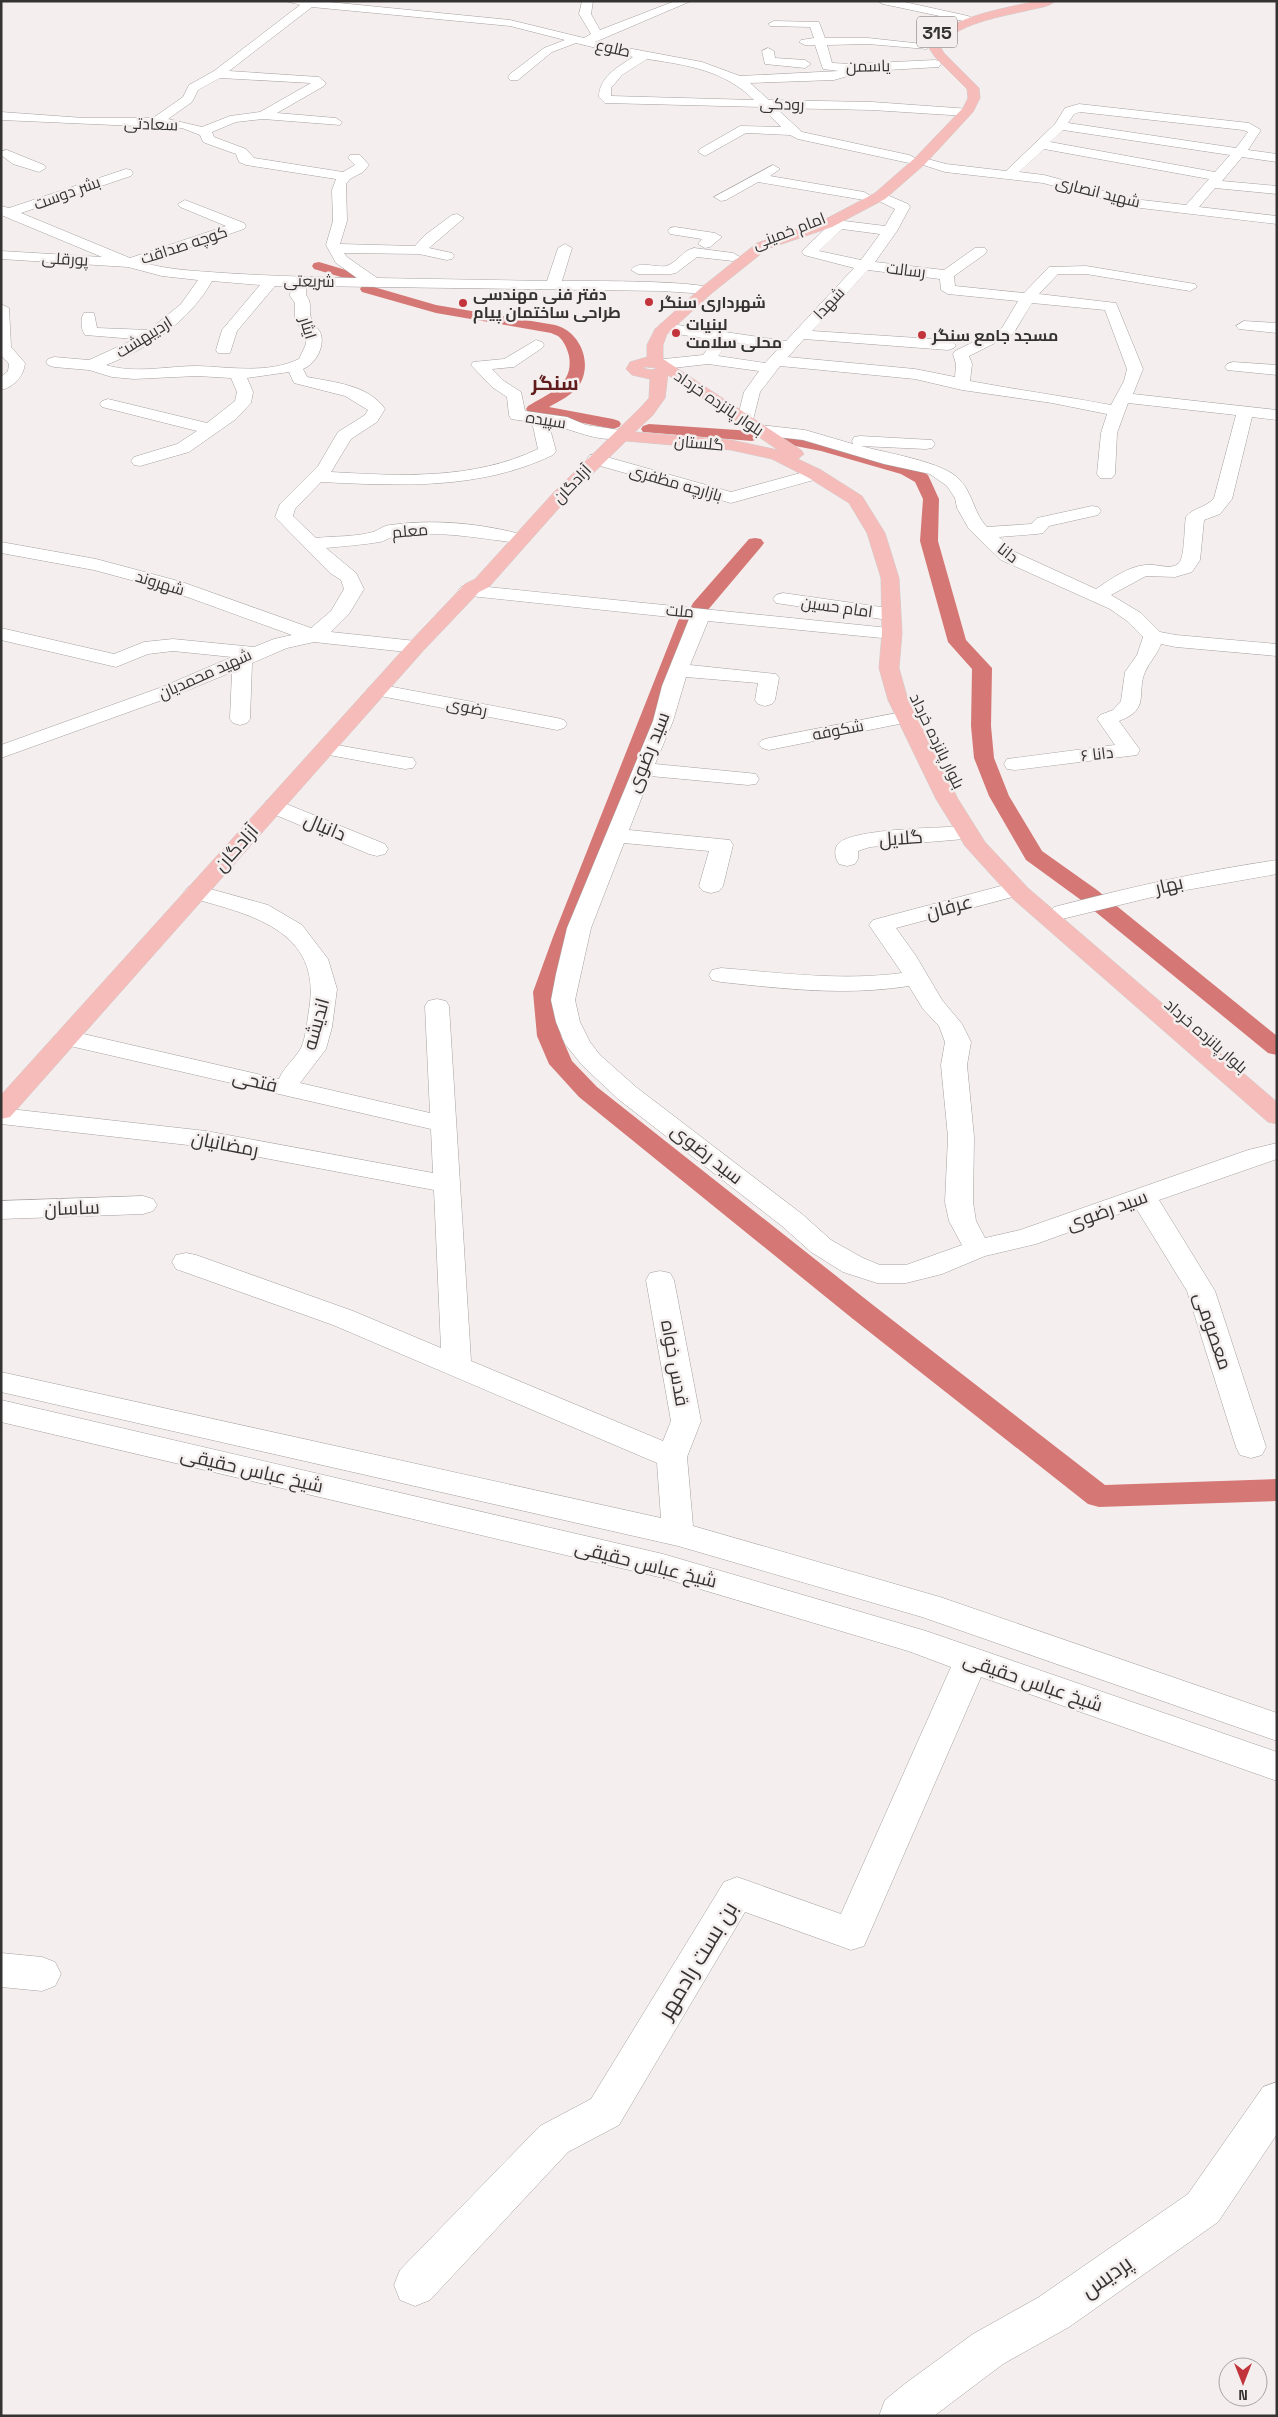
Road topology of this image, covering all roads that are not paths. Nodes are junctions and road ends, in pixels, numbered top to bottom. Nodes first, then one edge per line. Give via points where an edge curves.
1 (291, 1) edge
2 (588, 1) edge
3 (686, 1) edge
4 (883, 1) edge
5 (1034, 1) edge
6 (1050, 1) edge
7 (309, 4) junction
8 (438, 5) dead end
9 (408, 13) junction
10 (968, 19) junction
11 (774, 24) dead end
12 (870, 30) dead end
13 (587, 39) junction
14 (863, 41) junction
15 (795, 42) dead end
16 (771, 45) dead end
17 (822, 45) junction
18 (840, 53) dead end
19 (646, 55) junction
20 (859, 55) dead end
21 (929, 56) junction
22 (826, 66) junction
23 (852, 68) junction
24 (218, 74) junction
25 (514, 77) dead end
26 (737, 80) junction
27 (675, 102) junction
28 (766, 103) junction
29 (872, 106) junction
30 (84, 107) dead end
31 (960, 112) junction
32 (264, 115) junction
33 (1, 116) edge
34 (672, 116) dead end
35 (863, 119) dead end
36 (69, 120) junction
37 (157, 121) junction
38 (336, 122) dead end
39 (1060, 126) junction
40 (202, 131) junction
41 (792, 131) junction
42 (843, 134) dead end
43 (1252, 135) junction
44 (1268, 137) dead end
45 (828, 142) junction
46 (1039, 144) junction
47 (704, 152) dead end
48 (1239, 153) junction
49 (355, 158) dead end
50 (1277, 158) edge
51 (9, 160) edge
52 (914, 160) junction
53 (778, 167) dead end
54 (39, 168) dead end
55 (126, 173) dead end
56 (1009, 175) junction
57 (344, 176) junction
58 (757, 178) junction
59 (1215, 180) junction
60 (1277, 190) edge
61 (864, 196) junction
62 (880, 196) junction
63 (721, 197) dead end
64 (185, 204) dead end
65 (1190, 209) junction
66 (5, 211) edge
67 (456, 218) dead end
68 (1277, 220) edge
69 (827, 223) junction
70 (675, 231) dead end
71 (890, 231) junction
72 (335, 248) junction
73 (565, 248) dead end
74 (419, 250) junction
75 (980, 251) dead end
76 (694, 252) junction
77 (1, 255) edge
78 (447, 256) dead end
79 (733, 257) junction
80 (110, 262) junction
81 (129, 263) junction
82 (1, 264) edge
83 (865, 264) junction
84 (1, 269) edge
85 (632, 270) dead end
86 (947, 275) junction
87 (75, 276) dead end
88 (207, 277) junction
89 (272, 281) junction
90 (299, 281) junction
91 (373, 282) junction
92 (553, 285) junction
93 (629, 287) junction
94 (1190, 287) dead end
95 (702, 289) junction
96 (1027, 299) junction
97 (681, 301) junction
98 (1, 308) edge
99 (89, 316) dead end
100 (1244, 326) dead end
101 (664, 328) junction
102 (1277, 328) edge
103 (800, 334) junction
104 (152, 335) junction
105 (724, 337) junction
106 (839, 339) junction
107 (536, 345) dead end
108 (948, 345) dead end
109 (789, 346) junction
110 (224, 350) dead end
111 (5, 356) edge
112 (708, 359) junction
113 (54, 362) dead end
114 (773, 364) junction
115 (817, 364) junction
116 (91, 365) junction
117 (294, 366) junction
118 (1233, 367) dead end
119 (656, 368) junction
120 (1277, 370) edge
121 (242, 374) junction
122 (962, 385) junction
123 (1, 386) edge
124 (108, 404) dead end
125 (1120, 405) junction
126 (1245, 411) junction
127 (1277, 415) edge
128 (540, 418) junction
129 (752, 425) junction
130 (210, 429) junction
131 (617, 435) junction
132 (827, 442) junction
133 (926, 444) dead end
134 (777, 455) joint
135 (596, 459) junction
136 (140, 461) dead end
137 (814, 474) junction
138 (1106, 474) dead end
139 (318, 477) junction
140 (1092, 512) dead end
141 (984, 532) junction
142 (510, 537) junction
143 (311, 544) junction
144 (1, 547) edge
145 (470, 589) junction
146 (1097, 596) junction
147 (783, 599) dead end
148 (701, 613) junction
149 (897, 627) junction
150 (1, 634) edge
151 (314, 636) junction
152 (1153, 636) junction
153 (416, 647) junction
154 (1277, 650) edge
155 (248, 656) junction
156 (678, 670) junction
157 (377, 690) junction
158 (765, 700) dead end
159 (907, 717) junction
160 (240, 719) dead end
161 (558, 724) dead end
162 (769, 744) dead end
163 (325, 749) junction
164 (1, 752) edge
165 (405, 762) dead end
166 (1015, 764) dead end
167 (643, 769) junction
168 (748, 779) dead end
169 (274, 806) junction
170 (968, 833) junction
171 (615, 836) junction
172 (377, 849) dead end
173 (847, 859) dead end
174 (1277, 867) edge
175 (711, 886) dead end
176 (1016, 889) junction
177 (196, 892) junction
178 (1062, 912) junction
179 (721, 975) dead end
180 (916, 978) junction
181 (437, 1006) dead end
182 (66, 1038) junction
183 (291, 1078) dead end
184 (1277, 1096) edge
185 (1, 1110) edge
186 (1, 1116) edge
187 (1277, 1116) edge
188 (443, 1124) junction
189 (1277, 1151) edge
190 (446, 1184) junction
191 (1143, 1197) junction
192 (143, 1205) dead end
193 (1, 1210) edge
194 (978, 1249) junction
195 (186, 1262) dead end
196 (660, 1280) dead end
197 (457, 1367) junction
198 (2, 1405) edge
199 (1251, 1447) dead end
200 (672, 1457) junction
201 (678, 1534) junction
202 (971, 1660) junction
203 (1200, 1701) junction
204 (1277, 1727) edge
205 (1188, 1736) junction
206 (1277, 1767) edge
207 (1, 1970) edge
208 (42, 1974) dead end
209 (1277, 2100) edge
210 (415, 2285) dead end
211 (901, 2416) edge

1 - 7 street, طلوع
2 - 13 street via 585,14
3 - 13 street
4 - 10 street
5 - 10 main road, 315
6 - 31 main road via 963,26 938,40 936,48 939,55 973,88 974,98
7 - 9 street, طلوع
7 - 24 street
8 - 9 street
9 - 13 street, طلوع via 509,23
10 - 21 main road, 315 via 935,32
11 - 17 street, یاسمن via 815,24
12 - 14 street via 879,31
13 - 19 street, طلوع
13 - 25 street via 548,50
14 - 17 street
14 - 21 street
15 - 17 street
16 - 22 street via 769,61
17 - 18 street
17 - 22 street, یاسمن
19 - 26 street, طلوع via 702,66
19 - 27 street, رودکی via 614,76 605,87 605,97 609,100
20 - 21 street
21 - 23 street, یاسمن
21 - 31 main road, 315 via 961,90
22 - 23 street, یاسمن
23 - 26 street via 845,74 834,76
24 - 32 street via 315,80 320,83
24 - 37 street via 193,88 188,98
26 - 28 street, طلوع
27 - 28 street, رودکی
27 - 34 street
28 - 29 street, رودکی
28 - 41 street, طلوع
29 - 31 street, رودکی
29 - 35 street
30 - 36 street
31 - 52 main road, امام خمینی
32 - 38 street
32 - 40 street via 234,119
33 - 36 street, سعادتی
36 - 37 street, سعادتی
37 - 40 street, سعادتی
39 - 43 street via 1070,112 1079,108 1245,126 1255,130
39 - 46 street
39 - 48 street
40 - 57 street, سعادتی via 218,145 242,152 244,159 251,162
41 - 45 street, طلوع via 798,136
41 - 47 street via 744,129
42 - 45 street
43 - 44 street
43 - 48 street
45 - 52 street, طلوع
46 - 56 street
46 - 59 street
48 - 50 street
48 - 59 street
49 - 57 street via 362,166
51 - 54 street
52 - 56 street, شهید انصاری via 945,168
52 - 61 main road, امام خمینی
52 - 62 main road, امام خمینی
53 - 58 street
55 - 66 street, بشر دوست
56 - 65 street, شهید انصاری via 1044,178 1132,203
57 - 72 street via 339,185 340,218
58 - 61 street
58 - 63 street
59 - 60 street
59 - 65 street
61 - 69 main road, امام خمینی
62 - 69 main road, امام خمینی
62 - 71 street, شهدا via 904,207
64 - 81 street, کوچه صداقت via 239,226
65 - 68 street, شهید انصاری
66 - 81 street, شریعتی
67 - 74 street
69 - 71 street
69 - 79 main road, امام خمینی via 762,239
69 - 83 street, رسالت via 809,252
69 - 95 main road, امام خمینی via 762,246
70 - 76 street via 715,237
71 - 83 street, شهدا
72 - 74 street
72 - 91 street via 341,260
73 - 92 street
74 - 78 street
75 - 86 street
76 - 79 street
76 - 85 street via 671,270
77 - 80 street, پورقلی
79 - 95 main road, امام خمینی
80 - 81 street, پورقلی
80 - 87 street via 88,268
81 - 88 street, شریعتی via 162,272
82 - 84 street
83 - 86 street, رسالت
83 - 103 street, شهدا
86 - 96 street via 948,290
88 - 89 street, شریعتی
88 - 104 street, اردیبهشت via 200,293 186,308
89 - 90 street, شریعتی
89 - 110 street via 230,330
90 - 91 street, شریعتی
90 - 117 street, ایثار via 298,296 303,302 303,320 314,336 314,345 305,361
91 - 92 street, شریعتی
92 - 93 street, شریعتی
93 - 95 street, شریعتی
93 - 97 street, شریعتی via 672,295
94 - 96 street via 1070,268 1054,270
95 - 97 main road, امام خمینی
95 - 101 main road, امام خمینی
96 - 122 street via 1008,331 961,354 964,364
96 - 125 street via 1111,306 1135,369
97 - 119 main road, امام خمینی via 647,332 644,342
98 - 111 street
99 - 104 street via 90,332
100 - 102 street
101 - 105 street
101 - 119 main road, امام خمینی via 655,345
103 - 106 street
103 - 109 street, شهدا
104 - 116 street, اردیبهشت
105 - 109 street
105 - 112 street
106 - 108 street
106 - 115 street
107 - 128 street, سپیده via 508,364 479,365 515,395 517,415
109 - 114 street, شهدا
111 - 123 street via 17,363 16,373
112 - 114 street
112 - 119 street
113 - 116 street
114 - 115 street
114 - 129 street, شهدا via 752,392
115 - 122 street via 915,374
116 - 121 street via 112,372 134,374 197,371
117 - 121 street
117 - 139 street via 300,380 346,390 377,409 366,422 344,436
118 - 120 street
119 - 129 main road, بلوار پانزده خرداد
119 - 131 main road, آزادگان via 657,398
121 - 130 street via 238,378 244,392 243,404
122 - 125 street
124 - 130 street
125 - 126 street
125 - 138 street via 1108,440
126 - 127 street
126 - 146 street via 1223,498 1214,510 1195,517 1190,562 1175,572 1143,570
128 - 131 street, سپیده
128 - 139 street via 547,451 505,470 449,478
129 - 132 street, دانا
129 - 149 main road, بلوار پانزده خرداد via 869,498 890,532 905,578
130 - 136 street via 183,448
131 - 134 main road, گلستان via 731,445
131 - 135 main road, آزادگان
131 - 142 main road, آزادگان via 584,458
132 - 133 street
132 - 141 street, دانا via 936,470 953,482 964,498 975,525
134 - 137 main road, بلوار پانزده خرداد
135 - 137 street, بازارچه مظفری via 731,498
135 - 145 main road, آزادگان via 482,584
137 - 149 main road, بلوار پانزده خرداد via 856,500 876,532 890,578
139 - 143 street via 286,508 284,517
140 - 141 street via 1043,522 1037,529
141 - 146 street, دانا via 1008,556
142 - 143 street, معلم via 455,529 405,529 390,530 381,536 365,539
142 - 145 main road, آزادگان via 470,582
143 - 151 street via 348,577 354,589 336,619
144 - 151 street, شهروند via 96,565 174,586
145 - 148 street, ملت
145 - 153 main road, آزادگان
146 - 152 street, دانا via 1134,617
147 - 149 street, امام حسین
148 - 149 street, ملت
148 - 156 street, سید رضوی
149 - 159 main road, بلوار پانزده خرداد via 890,668 898,700
149 - 178 main road, بلوار پانزده خرداد via 915,699 964,797 993,843 1036,890
150 - 155 street via 116,661 144,648 173,645
151 - 153 street, شهید محمدیان
151 - 155 street, شهید محمدیان via 281,643
152 - 154 street via 1176,642
152 - 166 street, دانا ۶ via 1147,656 1135,672 1131,703 1120,714 1107,719 1130,750
153 - 157 main road, آزادگان
155 - 160 street
155 - 164 street, شهید محمدیان via 169,691
156 - 158 street via 769,678
156 - 167 street, سید رضوی via 663,721
157 - 161 street, رضوی
157 - 163 main road, آزادگان
159 - 162 street, شکوفه
159 - 170 main road, بلوار پانزده خرداد via 947,799
163 - 165 street
163 - 169 main road, آزادگان
167 - 168 street
167 - 171 street, سید رضوی
169 - 172 street, دانیال
169 - 177 main road, آزادگان
170 - 173 street, گلایل via 867,840 847,847
170 - 176 main road, بلوار پانزده خرداد
171 - 175 street via 722,846
171 - 194 street, سید رضوی via 579,928 563,1000 571,1030 591,1060 626,1093 693,1142 821,1246 852,1265 878,1274 906,1274
174 - 178 street, بهار via 1137,892
176 - 180 street, عرفان via 881,925
176 - 187 main road, بلوار پانزده خرداد
177 - 182 main road, آزادگان
177 - 183 street, اندیشه via 260,910 294,930 316,959 326,989 319,1027 312,1049
178 - 184 main road, بلوار پانزده خرداد
179 - 180 street via 826,986
180 - 194 street via 932,1004 950,1024 958,1042 953,1076 961,1137 960,1212 965,1229
181 - 188 street
182 - 185 main road, آزادگان
182 - 188 street, فتحی
186 - 190 street, رمضانیان via 206,1139
188 - 190 street
189 - 191 street, سید رضوی
190 - 197 street
191 - 194 street, سید رضوی via 1026,1238
191 - 199 street, معصومی via 1201,1291
192 - 193 street, ساسان
195 - 197 street via 343,1318
196 - 200 street, قدس خواه via 686,1421
197 - 200 street
198 - 201 street, شیخ عباس حقیقی
198 - 202 street, شیخ عباس حقیقی via 664,1566
200 - 201 street, قدس خواه
201 - 203 street, شیخ عباس حقیقی via 928,1606
202 - 205 street, شیخ عباس حقیقی
202 - 210 street, بن بست رادمهر via 851,1934 737,1893 605,2112 554,2139
203 - 204 street, شیخ عباس حقیقی
203 - 205 street
205 - 206 street, شیخ عباس حقیقی
207 - 208 street
209 - 211 street, پردیس via 1203,2208 1054,2312 988,2349

